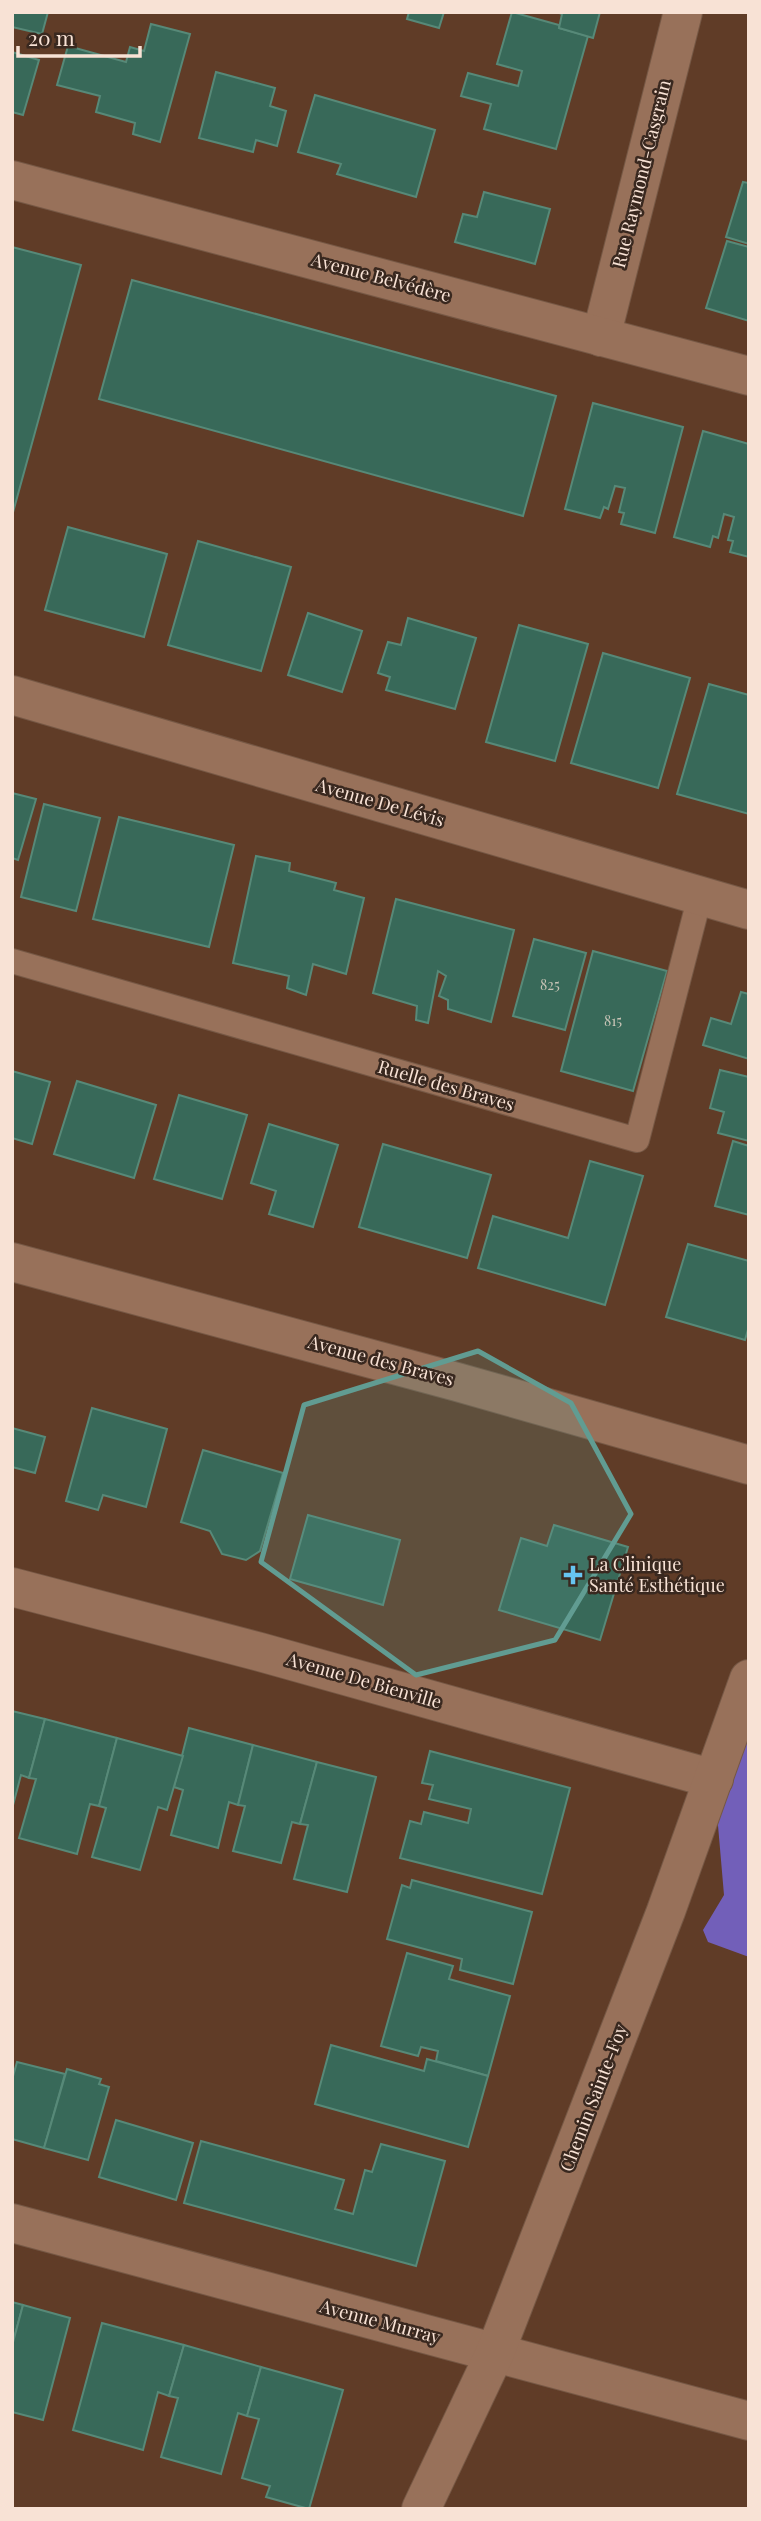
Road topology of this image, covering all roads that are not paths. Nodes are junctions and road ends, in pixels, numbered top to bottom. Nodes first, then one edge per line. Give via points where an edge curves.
1 (684, 12) edge
2 (12, 180) edge
3 (601, 337) junction
4 (749, 376) edge
5 (12, 695) edge
6 (700, 896) junction
7 (749, 910) edge
8 (12, 961) edge
9 (12, 1262) edge
10 (749, 1465) edge
11 (12, 1587) edge
12 (749, 1679) edge
13 (714, 1779) junction
14 (12, 2223) edge
15 (495, 2353) junction
16 (749, 2421) edge
17 (421, 2509) edge

1 - 3 street, Rue Raymond-Casgrain
2 - 3 street, Avenue Belvédère
3 - 4 street, Avenue Belvédère
5 - 6 street, Avenue De Lévis
6 - 7 street, Avenue De Lévis
6 - 8 lane, Ruelle des Braves via 637,1140
9 - 10 street, Avenue des Braves
11 - 13 street, Avenue De Bienville
12 - 13 street, Chemin Sainte-Foy
13 - 15 street, Chemin Sainte-Foy
14 - 15 street, Avenue Murray
15 - 16 street, Avenue Murray
15 - 17 street, Chemin Sainte-Foy

